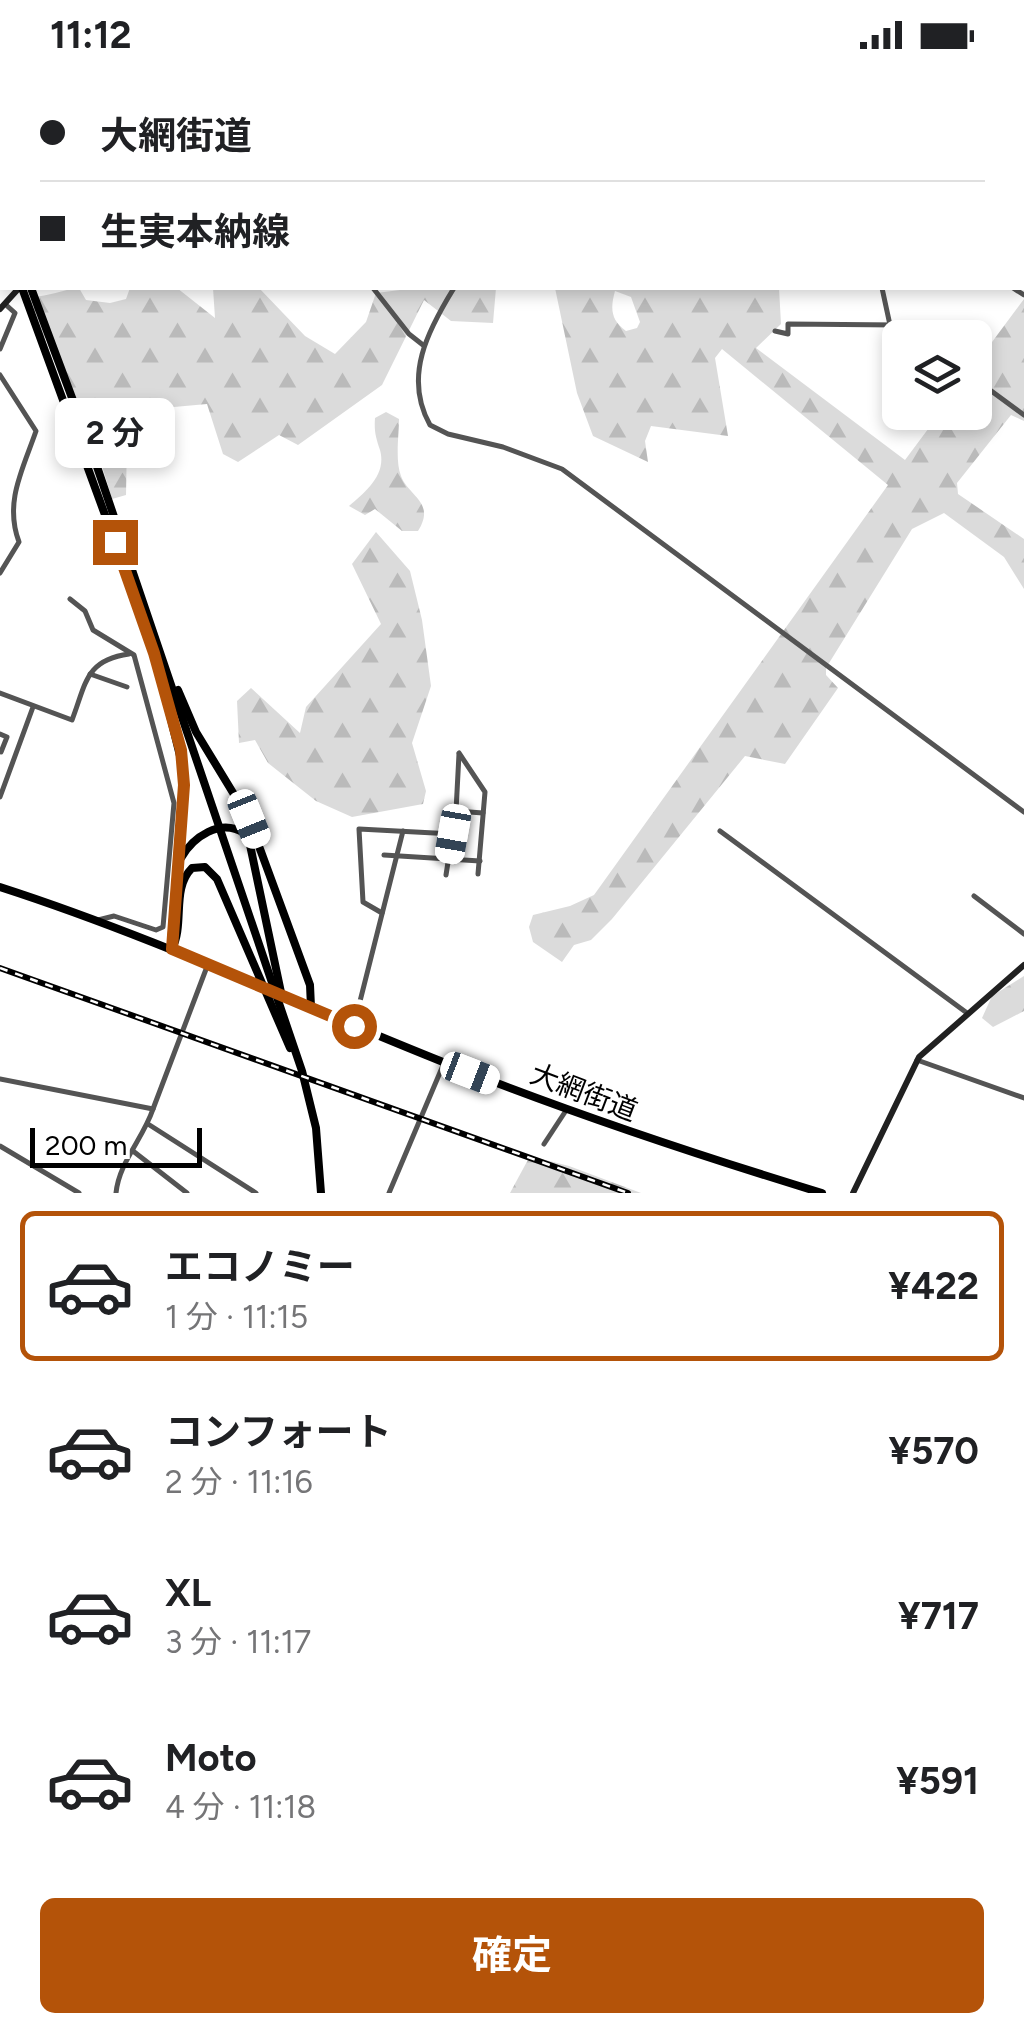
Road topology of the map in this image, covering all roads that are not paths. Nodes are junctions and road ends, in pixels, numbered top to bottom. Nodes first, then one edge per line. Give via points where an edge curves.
1 (24, 290) edge
2 (25, 290) edge
3 (375, 290) edge
4 (453, 290) edge
5 (882, 290) edge
6 (2, 306) edge
7 (889, 320) edge
8 (882, 325) edge
9 (776, 331) dead end
10 (424, 346) junction
11 (0, 348) edge
12 (0, 375) edge
13 (992, 391) edge
14 (1024, 415) edge
15 (0, 573) edge
16 (70, 600) dead end
17 (157, 651) junction
18 (132, 654) junction
19 (90, 674) junction
20 (126, 688) dead end
21 (0, 693) edge
22 (34, 707) junction
23 (0, 734) edge
24 (1, 752) edge
25 (16, 758) junction
26 (0, 797) edge
27 (456, 811) junction
28 (1024, 812) edge
29 (483, 813) junction
30 (720, 830) dead end
31 (404, 831) junction
32 (453, 834) junction
33 (384, 855) dead end
34 (397, 856) junction
35 (449, 859) junction
36 (480, 861) junction
37 (178, 864) junction
38 (478, 874) dead end
39 (446, 875) dead end
40 (0, 887) edge
41 (974, 896) dead end
42 (382, 913) junction
43 (98, 920) junction
44 (1024, 934) edge
45 (172, 949) junction
46 (208, 964) junction
47 (1024, 964) edge
48 (271, 970) junction
49 (310, 1007) junction
50 (967, 1014) junction
51 (354, 1026) junction
52 (917, 1060) junction
53 (444, 1063) junction
54 (0, 1079) edge
55 (1024, 1098) edge
56 (153, 1109) junction
57 (567, 1109) junction
58 (312, 1110) junction
59 (148, 1124) junction
60 (544, 1144) dead end
61 (0, 1146) edge
62 (133, 1151) junction
63 (78, 1193) edge
64 (116, 1193) edge
65 (187, 1193) edge
66 (256, 1193) edge
67 (321, 1193) edge
68 (390, 1193) edge
69 (822, 1193) edge
70 (853, 1193) edge

1 - 6 street
2 - 17 main road
3 - 10 street
4 - 10 street
5 - 7 street
6 - 11 street via 15,313
8 - 9 street via 788,324 788,334
10 - 28 street via 418,395 430,425 562,469
12 - 15 street via 36,431 12,499 19,542
13 - 14 street
16 - 18 street via 86,608 93,630
17 - 37 main road via 184,772
17 - 48 main road
17 - 49 main road via 249,819 310,985
18 - 19 street via 102,660
18 - 43 street via 174,803 165,922 156,930 114,916
19 - 20 street
19 - 22 street via 72,720
21 - 22 street
22 - 25 street
23 - 24 street via 7,736
24 - 25 street
25 - 26 street
27 - 29 street
27 - 29 street via 459,753 485,792
27 - 32 street
29 - 36 street
30 - 50 street
31 - 32 street
31 - 34 street
31 - 42 street via 359,829 363,902
32 - 35 street
33 - 34 street
34 - 35 street
34 - 42 street
35 - 36 street
35 - 39 street
36 - 38 street
37 - 45 main road
37 - 48 main road via 204,834 229,827 244,832
40 - 43 main road, 大網街道
41 - 44 street
42 - 51 street
43 - 45 main road, 大網街道
45 - 46 main road, 大網街道
45 - 58 main road via 182,882 200,866 216,878
46 - 49 main road, 大網街道
46 - 56 street
47 - 50 street
48 - 58 main road
49 - 51 main road, 大網街道
50 - 52 street
51 - 53 main road, 大網街道
52 - 55 street
52 - 70 street
53 - 57 main road, 大網街道
53 - 68 street
54 - 56 street
56 - 59 street
57 - 60 street
57 - 69 main road, 大網街道
58 - 67 main road
59 - 62 street
59 - 66 street
61 - 63 street
62 - 64 street
62 - 65 street

